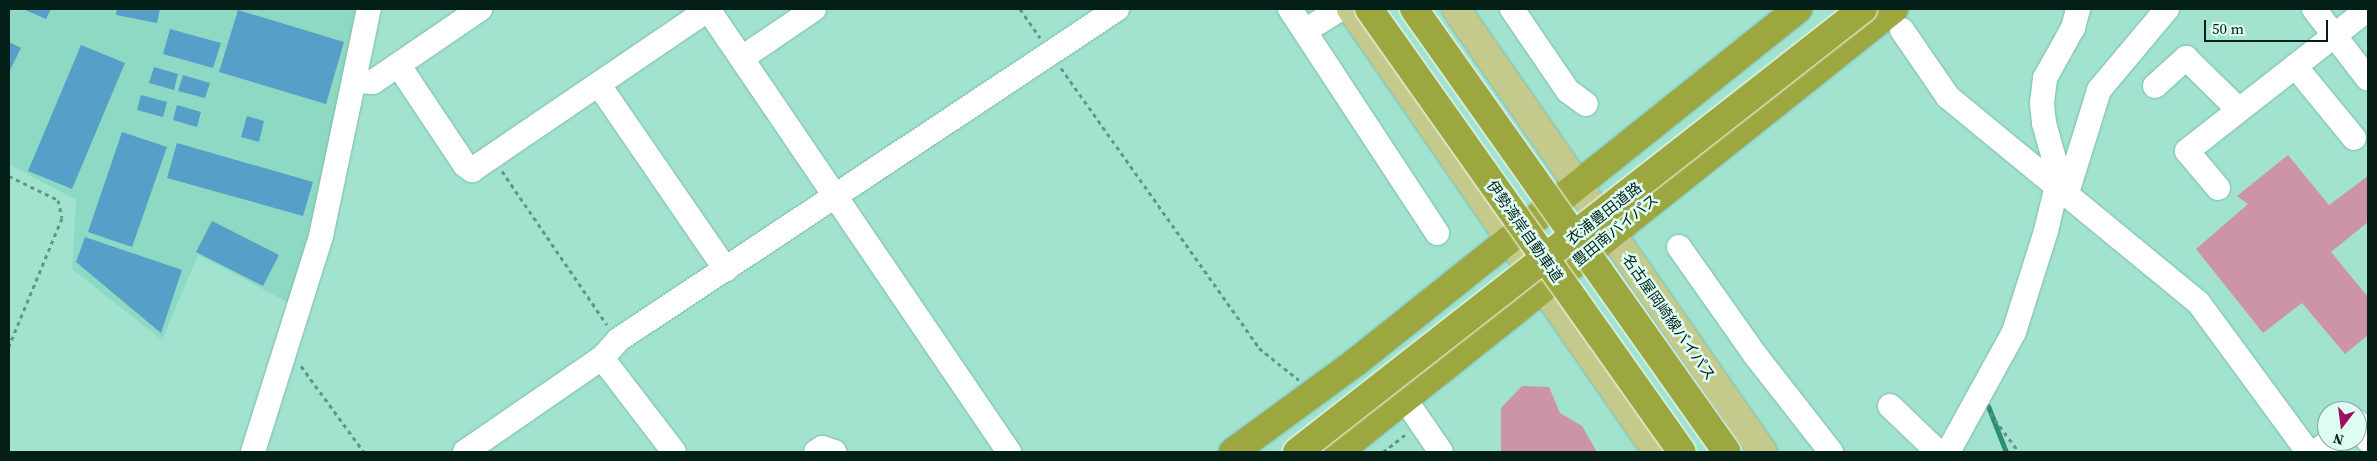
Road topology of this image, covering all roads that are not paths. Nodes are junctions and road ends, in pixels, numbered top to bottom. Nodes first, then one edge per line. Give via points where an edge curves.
1 (369, 9) edge
2 (480, 9) edge
3 (709, 9) edge
4 (814, 9) edge
5 (1117, 9) edge
6 (1290, 9) edge
7 (1340, 9) edge
8 (1351, 9) edge
9 (1369, 9) edge
10 (1414, 9) edge
11 (1456, 9) edge
12 (1512, 9) edge
13 (1798, 9) edge
14 (1863, 9) edge
15 (1876, 9) edge
16 (2064, 9) edge
17 (2078, 9) edge
18 (2167, 9) edge
19 (2314, 9) edge
20 (2368, 10) edge
21 (1898, 19) edge
22 (1304, 31) junction
23 (2334, 36) junction
24 (742, 58) junction
25 (398, 66) junction
26 (2295, 66) junction
27 (2368, 79) edge
28 (354, 81) junction
29 (600, 85) junction
30 (2155, 86) dead end
31 (1586, 104) dead end
32 (2239, 110) junction
33 (2354, 138) dead end
34 (1578, 185) junction
35 (2057, 186) junction
36 (2218, 188) dead end
37 (834, 198) junction
38 (1437, 233) dead end
39 (1611, 233) junction
40 (1510, 239) junction
41 (1679, 247) dead end
42 (726, 270) junction
43 (1544, 287) junction
44 (602, 358) junction
45 (1404, 398) junction
46 (1890, 406) dead end
47 (253, 452) edge
48 (465, 452) edge
49 (674, 452) edge
50 (816, 452) edge
51 (834, 452) edge
52 (1008, 452) edge
53 (1234, 452) edge
54 (1297, 452) edge
55 (1312, 452) edge
56 (1338, 452) edge
57 (1441, 452) edge
58 (1658, 452) edge
59 (1682, 452) edge
60 (1727, 452) edge
61 (1763, 452) edge
62 (1831, 452) edge
63 (1938, 452) edge
64 (1948, 452) edge
65 (2308, 452) edge

1 - 28 street
2 - 25 street
3 - 24 street
3 - 29 street
4 - 24 street
5 - 37 street
6 - 22 street
7 - 22 street
8 - 40 main road
9 - 59 highway, 伊勢湾岸自動車道, bridge
10 - 60 highway, bridge
11 - 34 main road, 名古屋岡崎線バイパス
12 - 31 street via 1568,91
13 - 34 highway
14 - 54 highway, 衣浦豊田道路, bridge
15 - 55 highway, 衣浦豊田道路, bridge
16 - 35 street via 2036,64 2029,88
17 - 35 street via 2073,28 2045,78 2042,103 2059,177
18 - 35 street via 2099,90
19 - 23 street
20 - 23 street
21 - 35 street via 1948,97
21 - 39 highway, 豊田南バイパス
22 - 38 street
23 - 26 street
23 - 27 street
24 - 37 street
25 - 28 street via 374,82
25 - 29 street via 472,170
26 - 32 street
26 - 33 street
28 - 47 street via 321,236
29 - 42 street
30 - 32 street via 2186,58
32 - 36 street via 2187,151
34 - 39 main road, 名古屋岡崎線バイパス
34 - 40 highway
35 - 63 street via 2007,322
35 - 64 street via 2014,332
35 - 65 street via 2198,302
37 - 42 street
37 - 52 street
39 - 43 highway, 豊田南バイパス
39 - 61 main road, 名古屋岡崎線バイパス
40 - 43 main road
40 - 53 highway via 1356,362
41 - 62 street via 1756,356
42 - 44 street via 618,340
43 - 45 highway, 豊田南バイパス
43 - 58 main road
44 - 48 street
44 - 49 street
45 - 56 highway, 豊田南バイパス
45 - 57 street
46 - 63 street
50 - 51 street via 822,448

